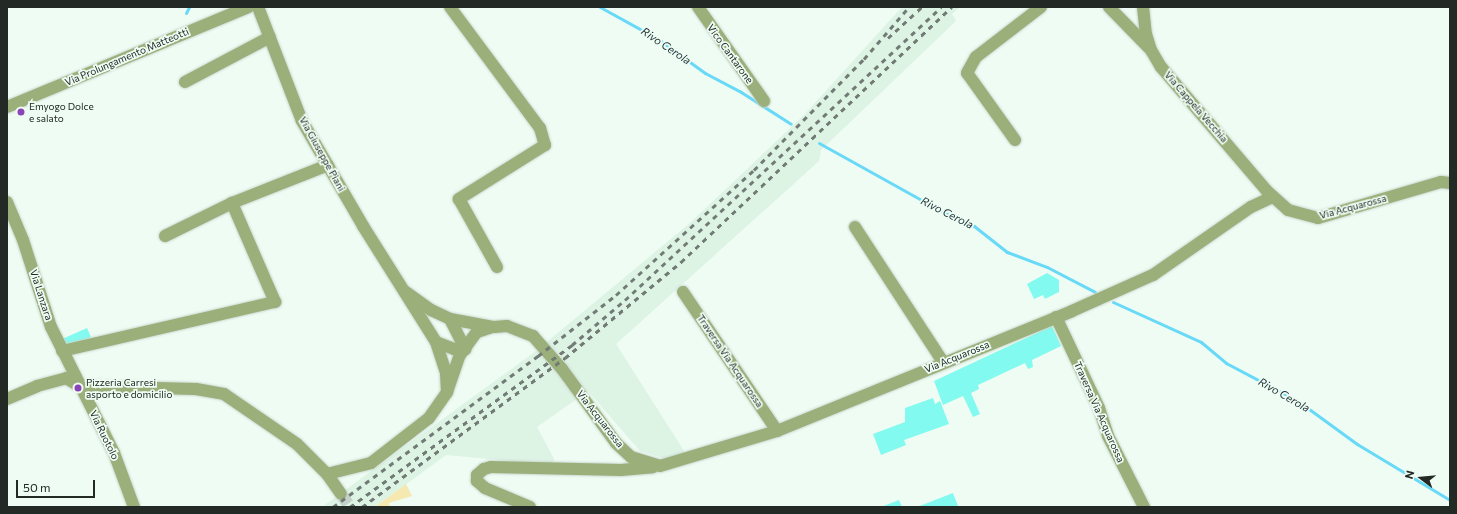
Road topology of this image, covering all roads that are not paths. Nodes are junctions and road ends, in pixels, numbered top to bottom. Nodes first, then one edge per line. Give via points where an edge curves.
1 (248, 7) edge
2 (258, 7) edge
3 (450, 7) edge
4 (698, 7) edge
5 (1041, 7) edge
6 (1109, 7) edge
7 (1143, 7) edge
8 (270, 37) junction
9 (1151, 50) junction
10 (185, 82) dead end
11 (764, 101) dead end
12 (7, 107) edge
13 (1015, 140) dead end
14 (328, 165) junction
15 (1450, 183) edge
16 (1272, 196) junction
17 (7, 202) edge
18 (232, 204) junction
19 (855, 228) dead end
20 (165, 236) dead end
21 (497, 267) dead end
22 (406, 292) junction
23 (683, 292) dead end
24 (1056, 317) junction
25 (450, 319) junction
26 (494, 327) junction
27 (436, 342) junction
28 (465, 349) junction
29 (62, 351) junction
30 (943, 362) junction
31 (80, 386) junction
32 (447, 392) junction
33 (7, 400) edge
34 (777, 431) junction
35 (660, 466) junction
36 (327, 474) junction
37 (341, 494) tunnel mouth
38 (134, 507) edge
39 (530, 507) edge
40 (1144, 507) edge

1 - 12 street, Via Prolungamento Matteotti
2 - 8 street, Via Giuseppe Piani
3 - 21 street via 540,128 545,145 459,199
4 - 11 street, Vico Cantarone
5 - 13 street via 976,57 967,73
6 - 9 street
7 - 9 street, Via Cappela Vecchia
8 - 10 street
8 - 14 street, Via Giuseppe Piani via 302,121
9 - 16 street, Via Cappela Vecchia via 1161,67
14 - 18 street
14 - 22 street, Via Giuseppe Piani
15 - 16 street, Via Acquarossa via 1441,182 1318,218 1294,213
16 - 24 street, Via Acquarossa via 1251,207 1153,275
17 - 29 street, Via Lanzara via 23,240 51,327
18 - 20 street
18 - 29 street via 275,302
19 - 30 street
22 - 25 street, Via Acquarossa via 431,310
22 - 27 street, Via Giuseppe Piani
23 - 34 street, Traversa Via Acquarossa
24 - 30 street, Via Acquarossa
24 - 40 street, Traversa Via Acquarossa via 1099,408 1108,436
25 - 26 street, Via Acquarossa
25 - 28 street
26 - 28 street via 477,332
26 - 35 street, Via Acquarossa via 507,326 533,336 562,369 616,443 631,457
27 - 28 street via 454,349
27 - 32 street, Via Giuseppe Piani via 446,373
28 - 32 street
29 - 31 street, Via Lanzara
30 - 34 street, Via Acquarossa
31 - 33 street via 66,378 37,386
31 - 36 street via 196,389 224,394 297,444
31 - 38 street, Via Ruotolo via 114,453
32 - 36 street via 429,418 371,463
34 - 35 street, Via Acquarossa
35 - 39 street via 622,470 491,467 477,475 477,480 485,488
36 - 37 street

